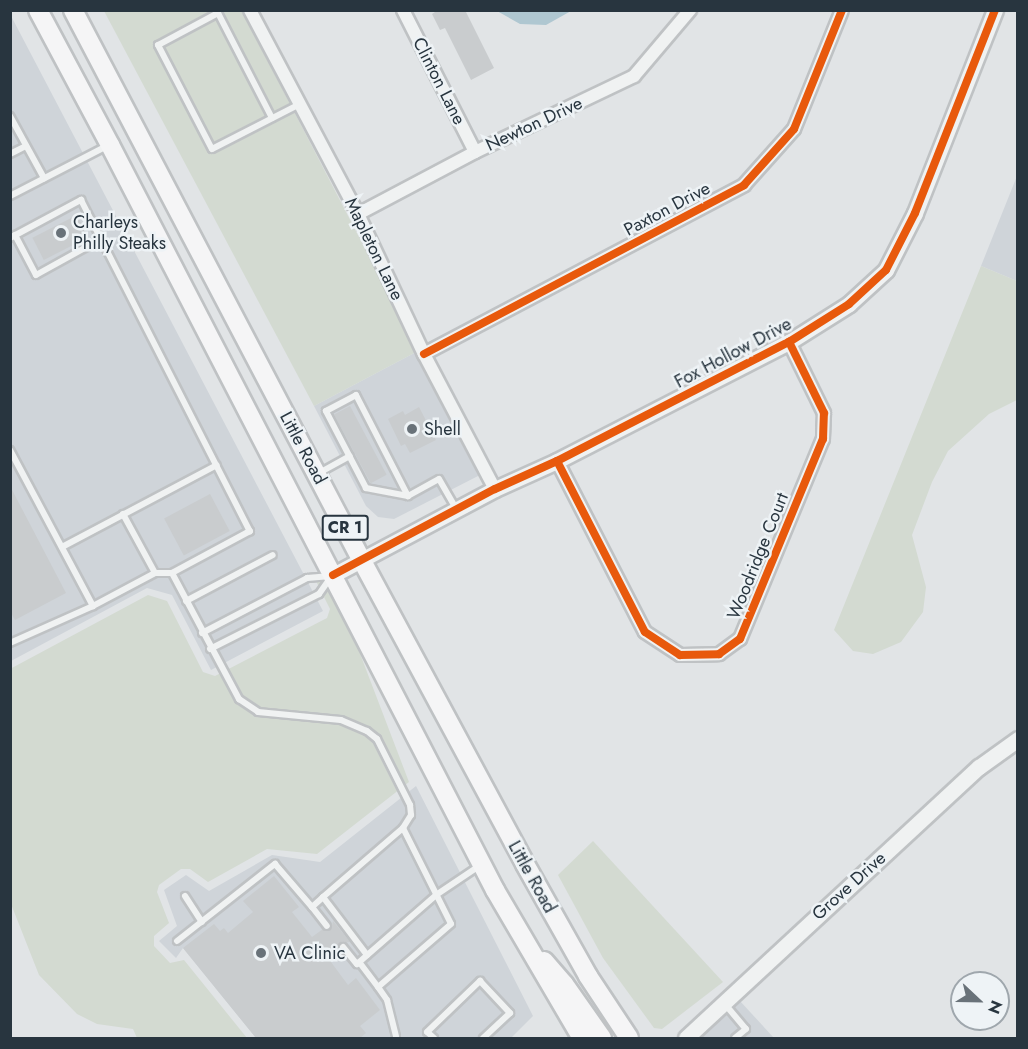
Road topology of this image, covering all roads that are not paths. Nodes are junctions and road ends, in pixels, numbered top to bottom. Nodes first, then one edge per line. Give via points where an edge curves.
1 (38, 10) edge
2 (73, 10) edge
3 (250, 10) edge
4 (403, 10) edge
5 (690, 10) edge
6 (842, 10) edge
7 (995, 10) edge
8 (300, 104) junction
9 (10, 116) edge
10 (272, 118) junction
11 (110, 145) junction
12 (26, 146) junction
13 (476, 152) junction
14 (10, 154) edge
15 (44, 178) junction
16 (10, 196) edge
17 (358, 214) junction
18 (13, 237) edge
19 (101, 240) junction
20 (789, 342) junction
21 (424, 354) junction
22 (10, 450) edge
23 (350, 456) junction
24 (557, 461) junction
25 (217, 465) junction
26 (316, 474) junction
27 (495, 489) junction
28 (408, 496) junction
29 (456, 510) junction
30 (123, 514) junction
31 (62, 547) junction
32 (273, 555) dead end
33 (361, 559) junction
34 (154, 573) junction
35 (172, 573) junction
36 (333, 575) junction
37 (186, 601) junction
38 (93, 606) junction
39 (202, 633) junction
40 (10, 643) edge
41 (210, 649) junction
42 (1017, 739) edge
43 (403, 828) junction
44 (482, 864) junction
45 (436, 895) junction
46 (185, 896) dead end
47 (323, 897) junction
48 (312, 907) junction
49 (202, 922) junction
50 (327, 926) dead end
51 (177, 941) dead end
52 (527, 946) junction
53 (343, 947) dead end
54 (367, 955) junction
55 (358, 963) junction
56 (378, 987) junction
57 (724, 1003) junction
58 (396, 1038) edge
59 (434, 1038) edge
60 (483, 1038) edge
61 (582, 1038) edge
62 (602, 1038) edge
63 (629, 1038) edge
64 (686, 1038) edge
65 (735, 1038) edge

1 - 11 main road, Little Road / CR 1
2 - 26 main road, Little Road / CR 1
3 - 8 street, Mapleton Lane
4 - 13 street, Clinton Lane
5 - 13 street, Newton Drive via 634,76
6 - 21 street, Paxton Drive via 794,129 744,185
7 - 20 street, Fox Hollow Drive via 915,213 886,270 849,304
8 - 10 lane
8 - 17 street, Mapleton Lane
9 - 12 lane
10 - 10 lane via 212,149 158,45 218,13
11 - 15 lane
11 - 36 main road, Little Road / CR 1
12 - 14 lane
12 - 15 lane
13 - 17 street, Newton Drive
15 - 16 lane
17 - 21 street, Mapleton Lane
18 - 19 lane via 36,275
18 - 19 lane via 81,201
19 - 25 lane
20 - 24 street, Fox Hollow Drive
20 - 24 street, Woodridge Court via 824,413 823,439 740,639 719,654 680,655 645,632
21 - 27 street, Mapleton Lane
22 - 31 lane
23 - 26 lane
23 - 28 lane via 366,488
23 - 28 lane via 326,411 356,395
24 - 27 street, Fox Hollow Drive
25 - 30 lane
25 - 35 lane via 250,531
26 - 33 main road, Little Road / CR 1
27 - 29 street, Fox Hollow Drive
28 - 29 lane via 439,479
29 - 33 street, Fox Hollow Drive
30 - 31 lane
30 - 34 lane
31 - 38 lane
32 - 37 lane
33 - 36 street, Fox Hollow Drive
33 - 63 main road, Little Road / CR 1 via 525,864 588,976
34 - 35 lane
34 - 38 lane
35 - 37 lane
36 - 39 lane via 307,578
36 - 41 lane via 318,594
36 - 44 main road, Little Road / CR 1
37 - 39 lane
38 - 40 lane
39 - 41 lane
41 - 43 lane via 233,691 258,712 341,720 357,725 377,739 410,805 411,815
42 - 57 street, Grove Drive via 971,775
43 - 45 lane
43 - 47 lane
44 - 45 lane
44 - 52 main road, Little Road / CR 1
45 - 54 lane
45 - 56 lane via 451,924
46 - 49 lane
47 - 48 lane
47 - 54 lane
48 - 49 lane via 275,864
48 - 50 lane
49 - 51 lane
52 - 61 main road, Little Road / CR 1
52 - 62 main road via 549,965
53 - 55 lane
54 - 55 lane
55 - 56 lane
56 - 58 lane via 387,1000
57 - 64 street, Grove Drive
57 - 65 lane via 746,1029
59 - 60 lane via 427,1032 480,981 510,1013

